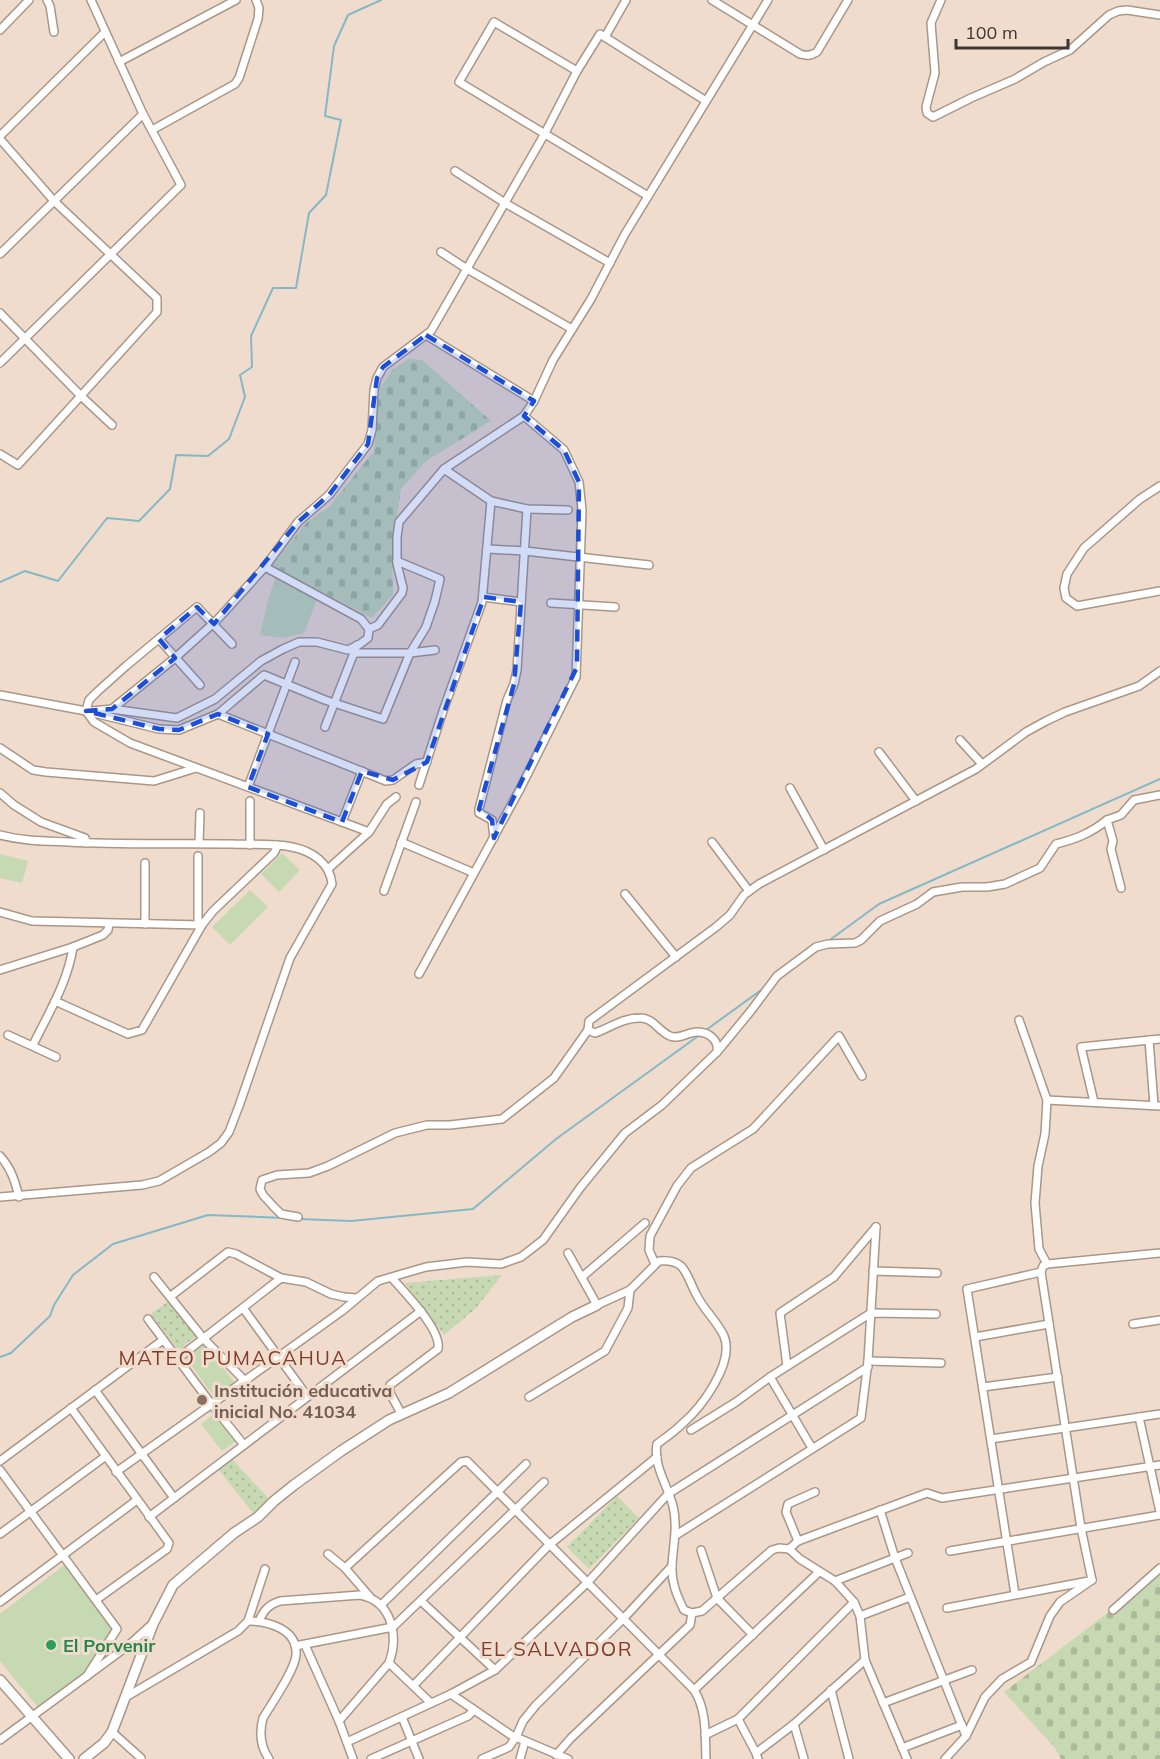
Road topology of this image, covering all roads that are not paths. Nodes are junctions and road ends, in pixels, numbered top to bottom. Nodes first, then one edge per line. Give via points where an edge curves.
1 (29, 0) edge
2 (47, 0) edge
3 (91, 0) edge
4 (236, 0) edge
5 (256, 0) edge
6 (626, 0) edge
7 (712, 0) edge
8 (768, 0) edge
9 (848, 0) edge
10 (941, 0) edge
11 (1160, 15) edge
12 (753, 26) junction
13 (0, 30) edge
14 (54, 32) dead end
15 (105, 32) junction
16 (605, 37) junction
17 (119, 62) junction
18 (577, 71) junction
19 (706, 101) junction
20 (143, 114) junction
21 (152, 130) junction
22 (544, 135) junction
23 (0, 137) edge
24 (455, 171) dead end
25 (648, 196) junction
26 (54, 201) junction
27 (505, 203) junction
28 (441, 252) dead end
29 (0, 254) edge
30 (111, 254) junction
31 (610, 262) junction
32 (467, 269) junction
33 (0, 313) edge
34 (572, 329) junction
35 (426, 335) junction
36 (25, 339) junction
37 (0, 363) edge
38 (81, 396) junction
39 (534, 401) junction
40 (524, 417) junction
41 (112, 425) dead end
42 (0, 454) edge
43 (444, 469) junction
44 (1160, 486) edge
45 (491, 501) junction
46 (527, 509) junction
47 (568, 510) dead end
48 (488, 549) junction
49 (525, 551) junction
50 (580, 558) junction
51 (397, 561) junction
52 (649, 565) dead end
53 (265, 567) junction
54 (1160, 591) edge
55 (483, 597) junction
56 (521, 602) junction
57 (551, 603) dead end
58 (577, 606) junction
59 (615, 607) dead end
60 (213, 623) junction
61 (369, 629) junction
62 (159, 639) junction
63 (232, 644) dead end
64 (355, 649) junction
65 (435, 650) dead end
66 (410, 653) junction
67 (175, 658) junction
68 (295, 662) dead end
69 (1160, 671) edge
70 (286, 683) junction
71 (200, 685) dead end
72 (0, 695) edge
73 (334, 703) junction
74 (112, 709) junction
75 (86, 711) junction
76 (218, 714) junction
77 (325, 727) dead end
78 (268, 734) junction
79 (960, 740) dead end
80 (0, 748) edge
81 (879, 752) dead end
82 (427, 762) junction
83 (982, 764) junction
84 (196, 768) junction
85 (362, 771) junction
86 (419, 785) dead end
87 (248, 787) junction
88 (790, 788) dead end
89 (0, 793) edge
90 (1160, 795) edge
91 (396, 797) dead end
92 (250, 801) dead end
93 (916, 801) junction
94 (416, 802) dead end
95 (200, 813) dead end
96 (1107, 820) junction
97 (342, 822) junction
98 (369, 832) junction
99 (0, 835) edge
100 (494, 838) junction
101 (401, 842) junction
102 (712, 842) dead end
103 (87, 843) junction
104 (199, 843) junction
105 (250, 845) junction
106 (276, 845) junction
107 (824, 850) junction
108 (198, 856) dead end
109 (145, 863) dead end
110 (328, 869) junction
111 (474, 873) junction
112 (1121, 888) dead end
113 (384, 891) dead end
114 (749, 891) junction
115 (625, 894) dead end
116 (0, 912) edge
117 (110, 924) junction
118 (145, 924) junction
119 (200, 925) junction
120 (73, 947) junction
121 (676, 957) junction
122 (0, 970) edge
123 (418, 974) dead end
124 (55, 1001) junction
125 (1019, 1020) dead end
126 (588, 1030) junction
127 (8, 1035) dead end
128 (1160, 1039) edge
129 (1149, 1040) junction
130 (33, 1046) junction
131 (717, 1052) junction
132 (56, 1058) dead end
133 (862, 1076) dead end
134 (1047, 1100) junction
135 (1094, 1102) junction
136 (1157, 1105) edge
137 (0, 1156) edge
138 (0, 1197) edge
139 (19, 1197) junction
140 (298, 1217) dead end
141 (645, 1223) dead end
142 (568, 1253) dead end
143 (1160, 1253) edge
144 (655, 1264) junction
145 (1047, 1264) junction
146 (873, 1271) junction
147 (1041, 1272) junction
148 (937, 1273) dead end
149 (154, 1277) dead end
150 (582, 1277) junction
151 (281, 1278) junction
152 (392, 1278) junction
153 (630, 1290) junction
154 (171, 1296) junction
155 (357, 1298) junction
156 (597, 1305) junction
157 (243, 1308) junction
158 (421, 1311) junction
159 (871, 1313) junction
160 (936, 1314) dead end
161 (148, 1318) dead end
162 (1160, 1320) edge
163 (1049, 1324) junction
164 (1133, 1324) dead end
165 (203, 1338) junction
166 (975, 1338) junction
167 (163, 1340) junction
168 (278, 1357) junction
169 (177, 1359) junction
170 (940, 1363) dead end
171 (868, 1364) junction
172 (786, 1366) junction
173 (770, 1377) junction
174 (1058, 1377) junction
175 (245, 1381) junction
176 (983, 1386) junction
177 (95, 1390) junction
178 (308, 1396) junction
179 (529, 1396) dead end
180 (212, 1405) junction
181 (71, 1408) junction
182 (1160, 1414) edge
183 (402, 1415) junction
184 (792, 1415) junction
185 (1139, 1417) junction
186 (1066, 1428) junction
187 (691, 1430) dead end
188 (991, 1439) junction
189 (244, 1445) junction
190 (812, 1448) junction
191 (142, 1454) junction
192 (106, 1456) junction
193 (657, 1457) junction
194 (0, 1461) edge
195 (526, 1464) dead end
196 (1160, 1465) edge
197 (1150, 1467) junction
198 (0, 1470) edge
199 (116, 1472) junction
200 (1074, 1478) junction
201 (544, 1482) dead end
202 (998, 1489) junction
203 (497, 1492) junction
204 (815, 1492) dead end
205 (668, 1494) junction
206 (174, 1498) junction
207 (137, 1500) junction
208 (515, 1510) junction
209 (880, 1510) junction
210 (31, 1511) junction
211 (1160, 1514) edge
212 (149, 1517) junction
213 (1082, 1528) junction
214 (0, 1534) edge
215 (676, 1535) junction
216 (798, 1541) junction
217 (1006, 1541) junction
218 (549, 1545) junction
219 (789, 1549) junction
220 (700, 1551) dead end
221 (950, 1551) dead end
222 (908, 1553) dead end
223 (328, 1554) dead end
224 (63, 1555) junction
225 (895, 1558) junction
226 (672, 1566) junction
227 (345, 1568) junction
228 (1160, 1568) edge
229 (265, 1569) dead end
230 (819, 1572) junction
231 (1092, 1580) junction
232 (835, 1581) junction
233 (587, 1583) junction
234 (1015, 1594) junction
235 (370, 1597) junction
236 (910, 1597) junction
237 (717, 1598) junction
238 (96, 1600) junction
239 (421, 1601) junction
240 (0, 1602) edge
241 (854, 1602) junction
242 (381, 1605) junction
243 (947, 1608) dead end
244 (1113, 1610) dead end
245 (692, 1613) junction
246 (860, 1616) junction
247 (624, 1618) junction
248 (248, 1621) junction
249 (259, 1621) junction
250 (153, 1624) junction
251 (393, 1627) junction
252 (753, 1635) junction
253 (460, 1637) junction
254 (305, 1645) junction
255 (295, 1646) junction
256 (659, 1655) junction
257 (865, 1660) junction
258 (389, 1663) junction
259 (495, 1670) junction
260 (972, 1670) dead end
261 (87, 1676) junction
262 (0, 1680) edge
263 (944, 1680) junction
264 (414, 1685) junction
265 (694, 1690) junction
266 (831, 1690) junction
267 (451, 1694) junction
268 (126, 1697) junction
269 (431, 1703) junction
270 (883, 1703) junction
271 (474, 1710) junction
272 (32, 1716) junction
273 (402, 1717) junction
274 (738, 1719) junction
275 (339, 1721) junction
276 (794, 1724) junction
277 (962, 1725) junction
278 (112, 1732) junction
279 (705, 1735) junction
280 (966, 1736) junction
281 (516, 1737) junction
282 (0, 1740) edge
283 (412, 1741) junction
284 (525, 1741) junction
285 (346, 1742) junction
286 (902, 1748) junction
287 (556, 1755) junction
288 (757, 1756) edge
289 (141, 1758) edge
290 (69, 1759) edge
291 (84, 1759) edge
292 (269, 1759) edge
293 (353, 1759) edge
294 (372, 1759) edge
295 (419, 1759) edge
296 (482, 1759) edge
297 (520, 1759) edge
298 (568, 1759) edge
299 (705, 1759) edge
300 (804, 1759) edge
301 (849, 1759) edge
302 (907, 1759) edge
303 (945, 1759) edge

1 - 13 street
2 - 14 street
3 - 15 street
4 - 17 street
5 - 21 street via 258,19 239,78
6 - 16 street
7 - 12 street
8 - 12 street
9 - 12 street via 811,56 800,54
10 - 11 street via 931,28 935,73 926,107 933,117 1070,50 1109,15 1127,10
12 - 19 street
15 - 17 street
15 - 23 street
16 - 18 street via 600,34
16 - 19 street
17 - 20 street
18 - 22 street
18 - 22 street via 494,22 459,82
19 - 25 street
20 - 21 street
20 - 26 street
21 - 30 street via 181,185
22 - 25 street
22 - 27 street
23 - 26 street
24 - 27 street
25 - 31 street
26 - 29 street
26 - 30 street
27 - 31 street
27 - 32 street
28 - 32 street
30 - 36 street
30 - 38 street via 157,298 157,312
31 - 34 street
32 - 34 street
32 - 35 street
33 - 36 street
34 - 39 street
35 - 39 street
35 - 53 street via 383,367 374,390 368,444 329,495 298,522
36 - 37 street
36 - 38 street
38 - 41 street
38 - 42 street via 18,465
39 - 40 street
40 - 43 street
40 - 50 street via 564,450 579,482
43 - 45 street
43 - 51 street via 399,522
44 - 54 street via 1084,548 1067,574 1064,588 1066,598 1077,606
45 - 46 street
45 - 48 street
46 - 47 street
46 - 49 street
48 - 49 street
48 - 55 street
49 - 50 street
49 - 56 street
50 - 52 street
50 - 58 street
51 - 61 street via 402,593 378,625
51 - 66 street via 440,579 426,627
53 - 60 street
53 - 61 street via 362,620
55 - 56 street
55 - 82 street
56 - 100 street via 516,677 479,809 479,813 492,820
57 - 58 street
58 - 59 street
58 - 100 street via 576,677
60 - 62 street via 197,607
60 - 63 street
60 - 67 street
61 - 64 street via 368,638
62 - 67 street
62 - 75 street via 89,700
64 - 66 street
64 - 73 street
64 - 74 street via 299,642 261,662 215,699 177,718
65 - 66 street
66 - 73 street via 383,719
67 - 71 street
67 - 74 street
68 - 70 street
69 - 83 street via 1139,686 1046,721
70 - 73 street
70 - 76 street via 264,675
70 - 78 street
72 - 75 street
73 - 77 street
74 - 75 street
75 - 76 street via 169,730 179,730
75 - 84 street via 94,722 130,743
76 - 78 street
78 - 85 street
78 - 87 street
79 - 83 street
80 - 84 street via 33,770 56,774 154,781
81 - 93 street
82 - 85 street via 386,781
82 - 86 street
83 - 93 street
84 - 87 street
85 - 97 street
87 - 97 street
88 - 107 street
89 - 103 street via 41,822 85,838
90 - 96 street via 1134,800 1121,815
91 - 98 street
92 - 105 street
93 - 107 street
94 - 101 street
95 - 104 street
96 - 112 street
96 - 131 street via 1092,832 1056,844 1040,868 1005,884 933,892 880,921 855,943 816,947 777,976
97 - 98 street
98 - 110 street
99 - 103 street via 19,840
100 - 111 street
101 - 111 street
101 - 113 street
102 - 114 street
103 - 104 street
104 - 105 street
105 - 106 street
106 - 110 street via 313,854
106 - 119 street via 274,853
107 - 114 street
108 - 119 street
109 - 118 street
110 - 139 street via 332,884 290,958 239,1106 221,1143 159,1181
111 - 123 street
114 - 121 street via 730,915
115 - 121 street
116 - 117 street via 32,921
117 - 118 street
117 - 120 street via 103,935
118 - 119 street
119 - 124 street via 142,1030 128,1034
120 - 122 street
120 - 124 street via 71,963
121 - 126 street via 589,1021
124 - 130 street
125 - 134 street
126 - 131 street via 595,1033 625,1019 646,1018 673,1037 709,1034 718,1046
126 - 140 street via 554,1078 502,1119 427,1125 395,1132 309,1173 262,1180 260,1189 273,1206 281,1214
127 - 130 street
128 - 129 street
129 - 135 street via 1081,1047
129 - 136 street
130 - 132 street
131 - 152 street via 662,1105 625,1133 543,1240 521,1257 501,1264 467,1262 426,1267
133 - 144 street via 838,1036 753,1129 692,1168 650,1236 649,1250
134 - 135 street
134 - 145 street via 1035,1203 1039,1249
135 - 136 street
137 - 139 street via 8,1164
138 - 139 street
141 - 150 street
142 - 150 street
143 - 145 street
144 - 153 street
144 - 193 street via 671,1260 681,1264 697,1297 724,1336 727,1350 725,1363 709,1392 684,1424 657,1444
145 - 147 street
146 - 148 street
146 - 159 street
146 - 172 street via 876,1227 834,1277 780,1313
147 - 163 street
147 - 166 street via 967,1289
149 - 154 street
150 - 156 street
151 - 154 street via 228,1252
151 - 155 street via 306,1282 344,1298
151 - 157 street
152 - 155 street via 378,1281
152 - 158 street
153 - 156 street
153 - 179 street via 628,1308 605,1352
154 - 165 street
155 - 168 street
156 - 183 street via 449,1393
157 - 165 street
157 - 168 street
158 - 178 street
158 - 183 street via 439,1343 438,1348 390,1385
159 - 160 street
159 - 171 street
159 - 172 street
161 - 167 street
162 - 164 street
163 - 166 street
163 - 174 street
165 - 169 street
165 - 175 street
166 - 176 street
167 - 169 street
167 - 177 street
168 - 175 street
168 - 178 street
169 - 180 street
170 - 171 street
171 - 184 street
171 - 190 street via 861,1418
172 - 173 street
173 - 184 street
173 - 187 street
174 - 176 street
174 - 186 street
175 - 180 street
176 - 188 street
177 - 181 street
177 - 191 street
178 - 189 street
180 - 189 street
180 - 191 street
181 - 192 street
181 - 194 street
182 - 185 street
183 - 250 street via 341,1451 234,1533 173,1585
184 - 190 street
184 - 205 street
185 - 186 street
185 - 197 street
186 - 188 street
186 - 200 street
188 - 202 street
189 - 206 street
190 - 215 street
191 - 199 street
191 - 206 street
192 - 199 street
192 - 210 street
193 - 205 street
193 - 218 street
195 - 203 street
196 - 197 street
197 - 200 street
197 - 211 street
198 - 210 street
199 - 207 street
200 - 202 street
200 - 213 street
201 - 208 street
202 - 209 street via 942,1498 927,1492
202 - 217 street
203 - 208 street
203 - 227 street via 467,1461 461,1462
203 - 242 street
204 - 216 street via 786,1507
205 - 215 street
205 - 233 street
206 - 212 street
207 - 212 street
207 - 224 street
208 - 218 street
208 - 239 street
209 - 216 street
209 - 225 street
210 - 214 street
210 - 224 street
211 - 213 street
212 - 238 street via 169,1543 167,1549
213 - 217 street
213 - 231 street
215 - 226 street
216 - 219 street
217 - 221 street
217 - 234 street
218 - 233 street
218 - 253 street
219 - 230 street
219 - 237 street via 772,1550
220 - 237 street
222 - 225 street
223 - 227 street
224 - 238 street
224 - 240 street
225 - 232 street
225 - 236 street
226 - 245 street via 676,1596 684,1610
226 - 247 street
227 - 235 street
228 - 244 street
229 - 248 street
230 - 232 street
230 - 252 street
231 - 234 street
231 - 280 street via 1060,1602 1031,1662 1002,1679 985,1697
232 - 241 street
233 - 247 street
233 - 259 street
234 - 243 street
235 - 242 street
235 - 249 street via 360,1594 280,1601 269,1605
236 - 246 street
236 - 263 street
237 - 245 street via 702,1611
237 - 252 street
238 - 261 street via 117,1629
239 - 251 street
239 - 253 street
241 - 246 street
241 - 274 street
242 - 251 street
245 - 256 street via 690,1625
246 - 257 street
247 - 256 street
247 - 281 street via 536,1705
248 - 249 street
248 - 268 street via 238,1631
249 - 255 street via 286,1631
250 - 261 street
250 - 268 street
251 - 254 street
251 - 258 street
252 - 265 street
253 - 259 street
253 - 264 street
254 - 255 street
254 - 275 street
255 - 292 street via 292,1666 263,1718 262,1745
256 - 265 street
256 - 287 street
257 - 266 street
257 - 270 street
258 - 264 street
258 - 275 street
259 - 267 street
260 - 263 street
261 - 272 street
262 - 272 street
263 - 270 street
263 - 277 street
264 - 269 street
265 - 279 street via 700,1700
266 - 276 street
266 - 301 street
267 - 269 street
267 - 271 street
268 - 278 street
269 - 273 street
270 - 286 street
271 - 281 street
271 - 283 street
272 - 282 street
272 - 290 street
273 - 283 street
273 - 285 street
274 - 279 street
274 - 288 street
275 - 285 street
276 - 288 street
276 - 300 street
277 - 280 street
277 - 286 street
278 - 289 street
278 - 291 street
279 - 299 street
280 - 303 street
281 - 284 street
281 - 296 street via 509,1746
283 - 294 street
283 - 295 street
284 - 287 street
284 - 297 street
285 - 293 street
286 - 302 street
287 - 298 street

